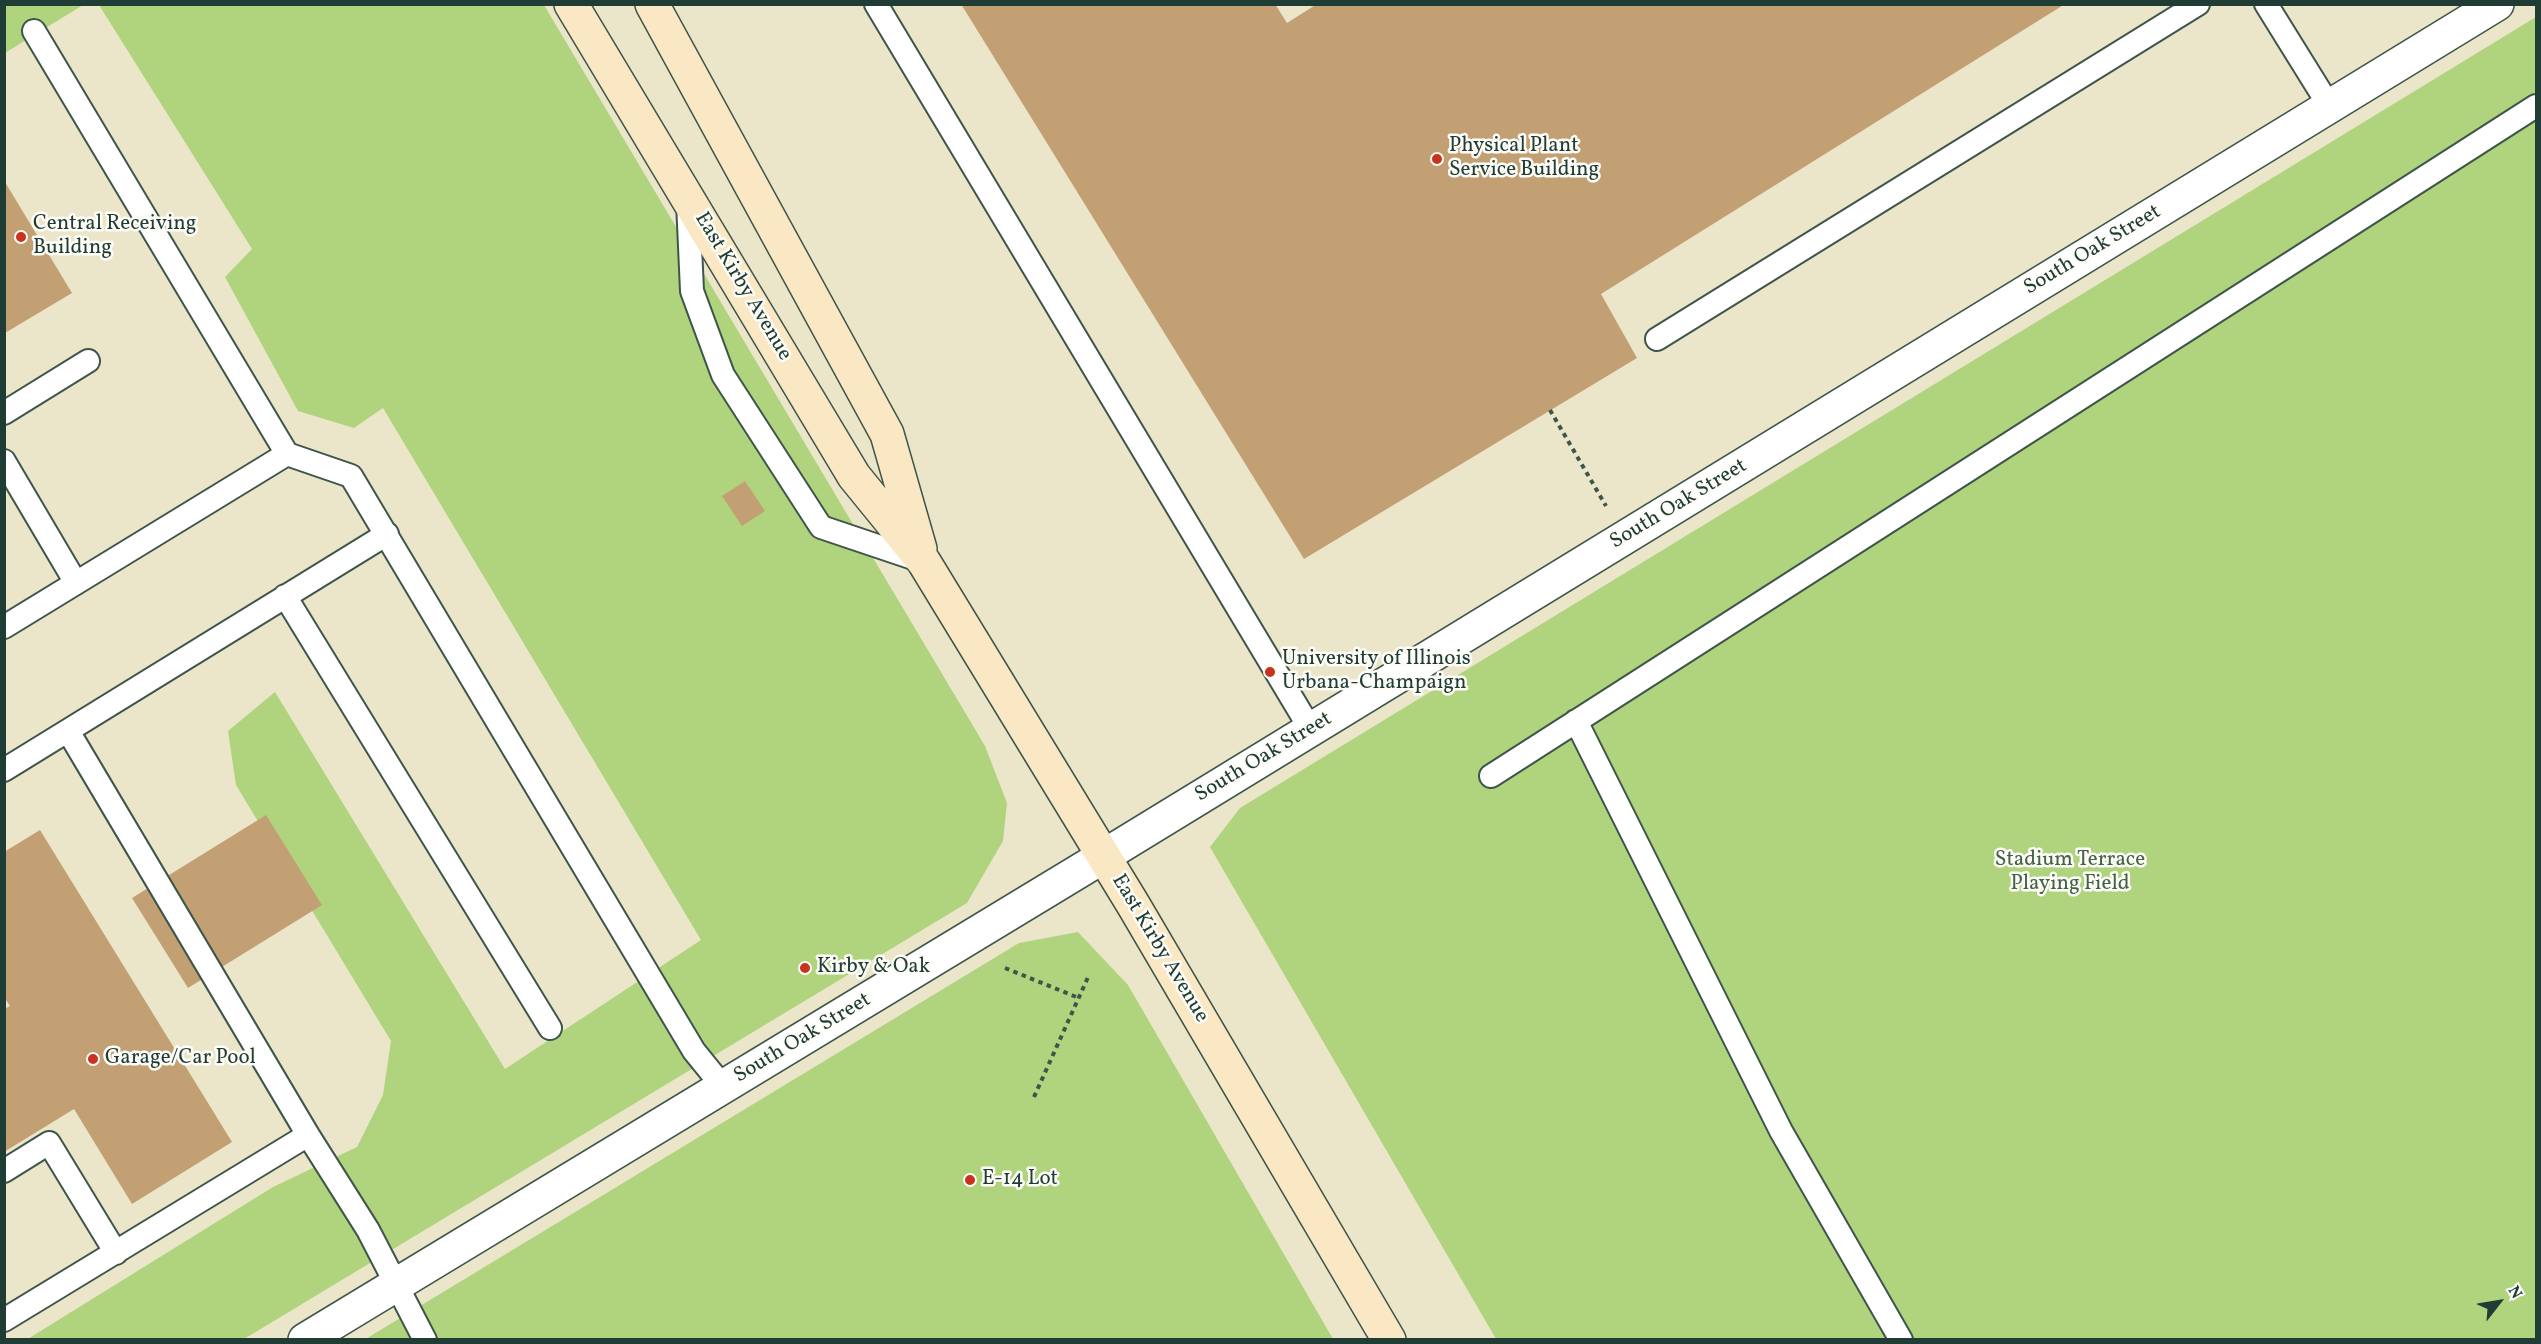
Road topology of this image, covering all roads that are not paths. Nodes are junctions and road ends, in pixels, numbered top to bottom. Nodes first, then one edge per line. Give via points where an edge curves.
1 (572, 4) edge
2 (652, 4) edge
3 (876, 4) edge
4 (2198, 4) edge
5 (2266, 4) edge
6 (2497, 4) edge
7 (34, 31) dead end
8 (2536, 106) edge
9 (2330, 107) junction
10 (688, 195) junction
11 (1657, 339) dead end
12 (88, 361) dead end
13 (4, 413) edge
14 (287, 454) junction
15 (4, 461) edge
16 (387, 534) junction
17 (924, 562) junction
18 (76, 583) junction
19 (285, 596) junction
20 (4, 627) edge
21 (1576, 721) junction
22 (1311, 730) junction
23 (68, 731) junction
24 (4, 770) edge
25 (1491, 776) dead end
26 (1104, 856) junction
27 (550, 1028) dead end
28 (724, 1088) junction
29 (308, 1136) junction
30 (4, 1171) edge
31 (116, 1253) junction
32 (396, 1285) junction
33 (4, 1320) edge
34 (305, 1340) edge
35 (425, 1340) edge
36 (1389, 1340) edge
37 (1901, 1340) edge

1 - 10 main road, East Kirby Avenue
2 - 17 main road, East Kirby Avenue via 887,434
3 - 22 lane
4 - 11 lane
5 - 9 lane
6 - 9 street, South Oak Street
7 - 14 lane
8 - 21 lane
9 - 22 street, South Oak Street
10 - 17 main road, East Kirby Avenue via 854,476
10 - 17 lane via 692,291 723,375 821,526
12 - 13 lane
14 - 16 lane via 351,476
14 - 18 lane
15 - 18 lane
16 - 19 lane
16 - 28 lane via 694,1051
17 - 26 main road, East Kirby Avenue
18 - 20 lane
19 - 23 lane
19 - 27 lane
21 - 25 lane
21 - 37 lane via 1781,1131
22 - 26 street, South Oak Street
23 - 24 lane
23 - 29 lane
26 - 28 street, South Oak Street
26 - 36 main road, East Kirby Avenue
28 - 32 street, South Oak Street
29 - 31 lane
29 - 32 lane via 368,1230
30 - 31 lane via 49,1143
31 - 33 lane
32 - 34 street, South Oak Street
32 - 35 lane

